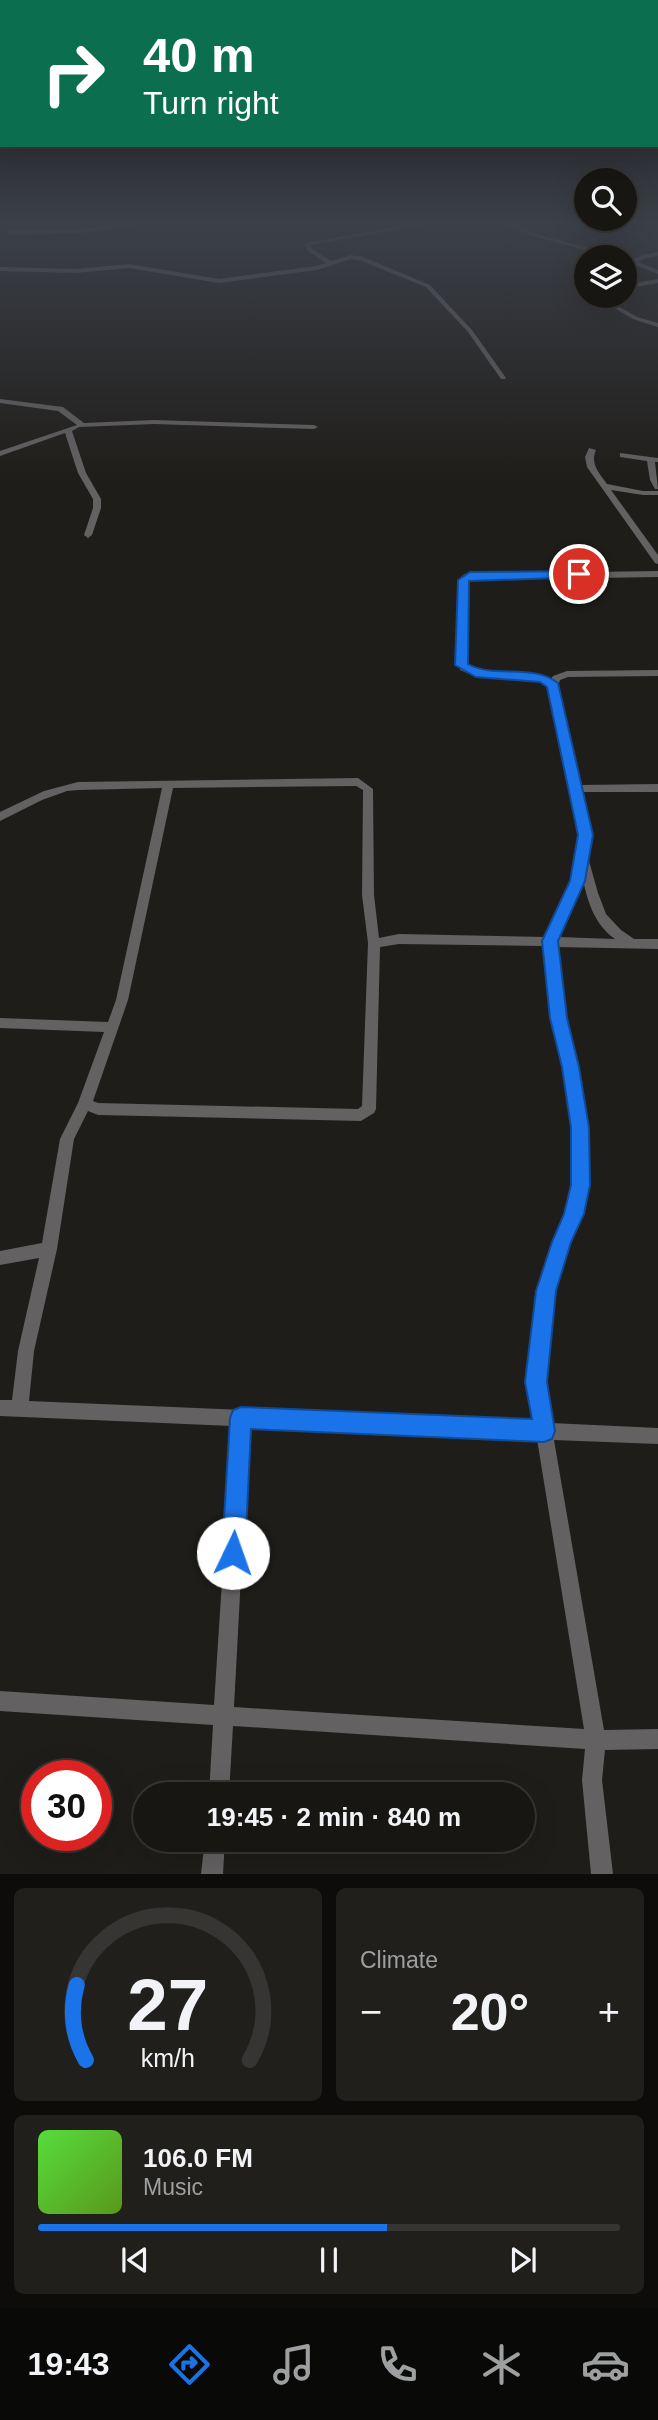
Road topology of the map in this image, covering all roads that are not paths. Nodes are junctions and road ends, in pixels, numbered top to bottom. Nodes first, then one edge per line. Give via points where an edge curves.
1 (449, 308) edge
2 (619, 308) edge
3 (658, 326) edge
4 (503, 378) dead end
5 (0, 401) edge
6 (82, 425) junction
7 (314, 427) dead end
8 (68, 430) junction
9 (592, 450) dead end
10 (0, 454) edge
11 (623, 456) dead end
12 (655, 459) edge
13 (603, 486) junction
14 (658, 487) edge
15 (658, 493) edge
16 (88, 534) dead end
17 (658, 561) edge
18 (658, 574) edge
19 (658, 673) edge
20 (553, 686) junction
21 (168, 784) junction
22 (658, 788) edge
23 (575, 789) junction
24 (0, 817) edge
25 (582, 852) junction
26 (550, 941) junction
27 (631, 942) junction
28 (374, 943) junction
29 (658, 944) edge
30 (0, 1023) edge
31 (113, 1027) junction
32 (85, 1104) junction
33 (49, 1249) junction
34 (0, 1258) edge
35 (20, 1407) junction
36 (0, 1408) edge
37 (241, 1418) junction
38 (544, 1431) junction
39 (658, 1436) edge
40 (0, 1701) edge
41 (225, 1716) junction
42 (658, 1739) edge
43 (596, 1740) junction
44 (220, 1782) edge
45 (214, 1852) edge
46 (212, 1874) edge
47 (602, 1874) edge

1 - 4 street
2 - 3 street
5 - 6 street via 53,407
6 - 7 street via 154,422
6 - 8 street
8 - 10 street
8 - 16 street via 96,499
9 - 13 street via 591,467
11 - 12 street
12 - 14 street
13 - 15 street
13 - 17 street
18 - 20 street via 465,577 463,667 476,674 543,678
19 - 20 street via 560,675
20 - 23 street
21 - 24 street via 58,789
21 - 28 street via 365,785
21 - 31 street
22 - 23 street
23 - 25 street via 585,835
25 - 26 street via 577,881
25 - 27 street via 601,917 614,934
26 - 27 street
26 - 28 street via 398,939
26 - 38 street via 558,1018 580,1128 581,1185 546,1291 536,1382
27 - 29 street
28 - 32 street via 371,1100 361,1115
30 - 31 street
31 - 32 street
32 - 33 street via 67,1139
33 - 34 street
33 - 35 street via 26,1350
35 - 36 street
35 - 37 street
37 - 38 street
37 - 41 street
38 - 39 street
38 - 43 street
40 - 41 street
41 - 43 street
41 - 44 street
42 - 43 street
43 - 47 street via 592,1780
45 - 46 street

